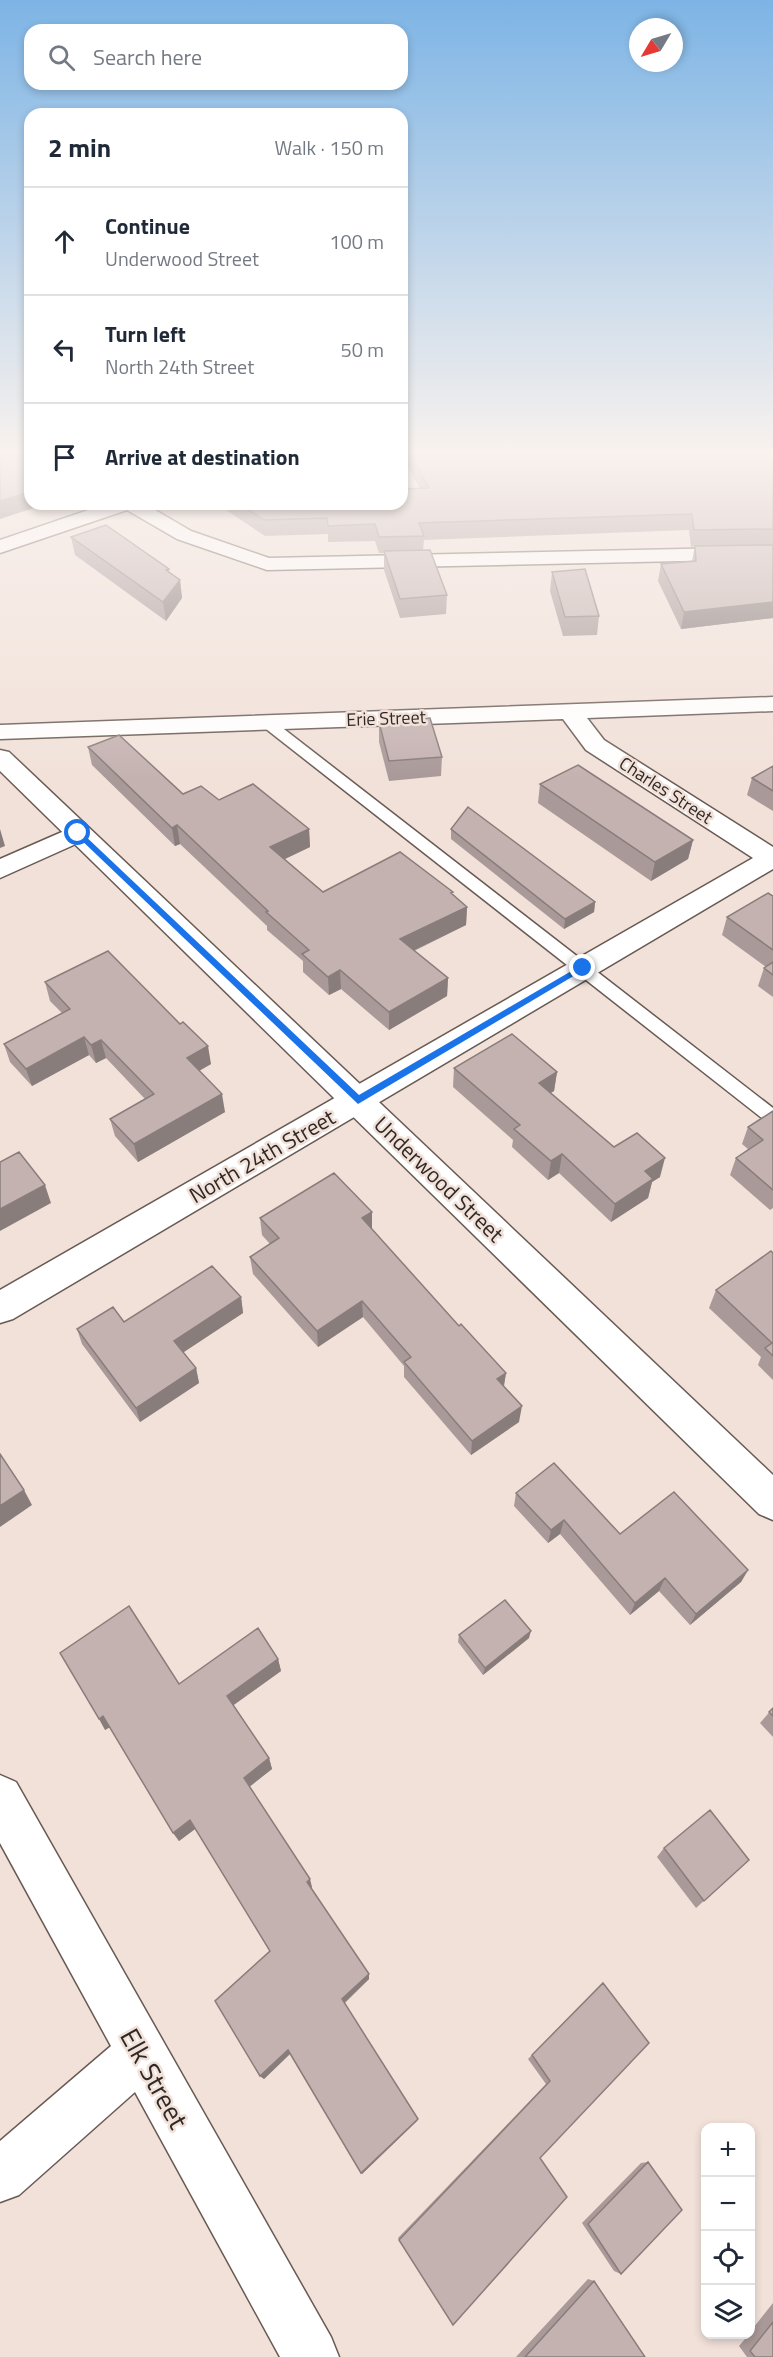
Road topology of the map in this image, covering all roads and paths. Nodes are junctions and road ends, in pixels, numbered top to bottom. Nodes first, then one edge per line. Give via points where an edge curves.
1 (256, 560) edge
2 (451, 560) edge
3 (773, 704) edge
4 (569, 711) junction
5 (266, 722) junction
6 (0, 732) edge
7 (0, 757) edge
8 (78, 833) junction
9 (772, 859) edge
10 (0, 869) edge
11 (583, 968) junction
12 (358, 1100) junction
13 (773, 1117) edge
14 (0, 1308) edge
15 (773, 1501) edge
16 (0, 1798) edge
17 (141, 2053) junction
18 (0, 2176) edge
19 (311, 2357) edge

1 - 2 street via 267,564
3 - 4 street, Erie Street
4 - 5 street, Erie Street
4 - 9 street, Charles Street via 596,745
5 - 6 street, Erie Street
5 - 11 lane
7 - 8 street, Underwood Street
8 - 10 street
8 - 12 street, Underwood Street
9 - 11 street, North 24th Street
11 - 12 street, North 24th Street
11 - 13 lane
12 - 14 street, North 24th Street
12 - 15 street, Underwood Street
16 - 17 street, Elk Street
17 - 18 street
17 - 19 street, Elk Street

